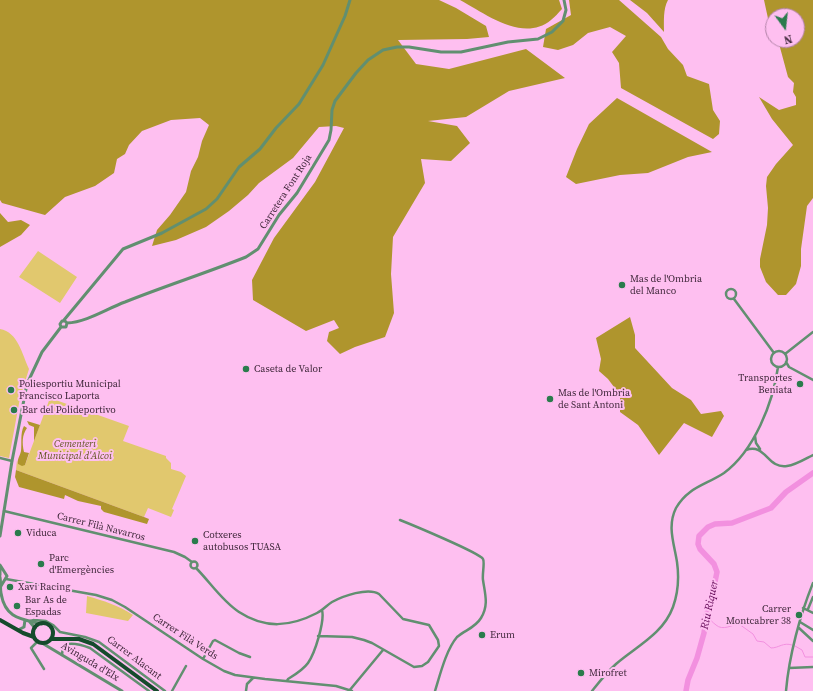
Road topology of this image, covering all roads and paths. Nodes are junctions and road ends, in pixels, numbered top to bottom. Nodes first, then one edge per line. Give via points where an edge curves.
1 (350, 0) edge
2 (564, 0) edge
3 (734, 299) dead end
4 (66, 322) junction
5 (61, 327) junction
6 (813, 332) edge
7 (774, 353) junction
8 (785, 354) junction
9 (786, 362) junction
10 (778, 367) junction
11 (813, 380) edge
12 (755, 435) junction
13 (745, 450) junction
14 (760, 450) junction
15 (813, 454) edge
16 (0, 458) edge
17 (12, 460) junction
18 (4, 511) junction
19 (400, 520) dead end
20 (0, 536) edge
21 (192, 562) junction
22 (0, 565) edge
23 (0, 568) edge
24 (196, 568) junction
25 (2, 576) edge
26 (813, 583) edge
27 (0, 587) edge
28 (813, 599) edge
29 (803, 608) junction
30 (808, 609) junction
31 (322, 610) junction
32 (813, 613) edge
33 (0, 620) edge
34 (24, 620) junction
35 (29, 621) junction
36 (800, 622) junction
37 (42, 624) junction
38 (799, 627) junction
39 (35, 628) junction
40 (813, 630) edge
41 (18, 631) junction
42 (22, 633) junction
43 (53, 633) junction
44 (318, 636) junction
45 (34, 637) junction
46 (61, 638) junction
47 (94, 639) junction
48 (50, 640) junction
49 (87, 641) junction
50 (813, 641) edge
51 (40, 642) junction
52 (50, 647) junction
53 (90, 648) junction
54 (383, 650) junction
55 (62, 655) junction
56 (250, 657) dead end
57 (203, 659) junction
58 (186, 666) dead end
59 (789, 666) junction
60 (813, 667) edge
61 (44, 669) dead end
62 (253, 677) junction
63 (287, 681) junction
64 (122, 691) edge
65 (149, 691) edge
66 (157, 691) edge
67 (165, 691) edge
68 (172, 691) edge
69 (246, 691) edge
70 (350, 691) edge
71 (435, 691) edge
72 (592, 691) edge
73 (786, 691) edge

1 - 4 street via 346,16 323,64 299,104 263,146 239,167 206,209 162,233 123,249
2 - 4 street, Carretera Font Roja via 564,21 552,32 538,39 508,42 461,52 397,47 372,56 335,101 326,144 297,193 255,252 246,258 96,315 73,323
3 - 7 street
4 - 5 street, Carretera Font Roja via 66,327
4 - 5 street, Carretera Font Roja via 60,322
5 - 17 street, Carretera Font Roja via 42,352 29,379
6 - 8 street
7 - 8 street
7 - 10 street via 771,361
8 - 9 street
9 - 10 street
9 - 11 street via 789,367
10 - 12 street via 768,407
12 - 13 street
12 - 14 street
13 - 14 street
13 - 72 street via 727,470 692,490 677,508 672,519 671,531 677,562 677,585 671,612 656,633 616,664
14 - 15 street via 772,463 783,466 795,464
16 - 17 street
17 - 18 street, Carretera Font Roja
18 - 20 street, Carretera Font Roja
18 - 21 street, Carrer Filà Navarros via 174,552
19 - 71 street via 480,556 484,561 482,569 486,606 477,623 453,643
21 - 24 street, Carrer Filà Navarros via 192,567
21 - 24 street, Carrer Filà Navarros via 197,563
22 - 25 street
23 - 25 street
24 - 31 street via 231,606 256,621 288,624
25 - 27 street
25 - 57 street, Carrer Filà Verds via 112,600
26 - 29 street
27 - 34 street via 7,610
28 - 30 street
29 - 30 street
29 - 36 street
30 - 32 street
31 - 44 street
31 - 54 street via 346,596 376,592 403,619 429,625 439,644 428,662 416,667
33 - 41 main road
34 - 35 street
34 - 41 street via 24,627
35 - 37 street
35 - 39 street
35 - 47 street, Carrer Alacant via 46,621 60,632
36 - 38 street
36 - 40 street
37 - 39 main road
37 - 43 main road via 51,627
38 - 50 street
38 - 59 street
39 - 42 main road
39 - 45 main road
41 - 42 main road
42 - 45 main road
43 - 46 main road, Carrer Alacant
43 - 48 main road
44 - 54 street via 356,638
44 - 63 street via 308,663
45 - 51 main road
46 - 48 main road, Carrer Alacant
46 - 49 main road, Carrer Alacant
47 - 49 street, Carrer Alacant
47 - 67 street, Carrer Alacant
48 - 51 main road
48 - 52 street, Avinguda d'Elx
49 - 53 street, Carrer Alacant
49 - 66 main road, Carrer Alacant
51 - 52 street, Avinguda d'Elx
51 - 61 street via 31,648
52 - 55 street, Avinguda d'Elx
53 - 55 street, Carrer Alacant via 68,644 62,648
53 - 65 street, Carrer Alacant
54 - 70 street
55 - 64 street, Avinguda d'Elx
56 - 57 street via 215,640
57 - 62 street, Carrer Filà Verds via 235,675
58 - 68 street
59 - 60 street
59 - 73 street
62 - 63 street, Carrer Filà Verds
62 - 69 street via 247,684
63 - 70 street, Carrer Filà Verds via 336,686

